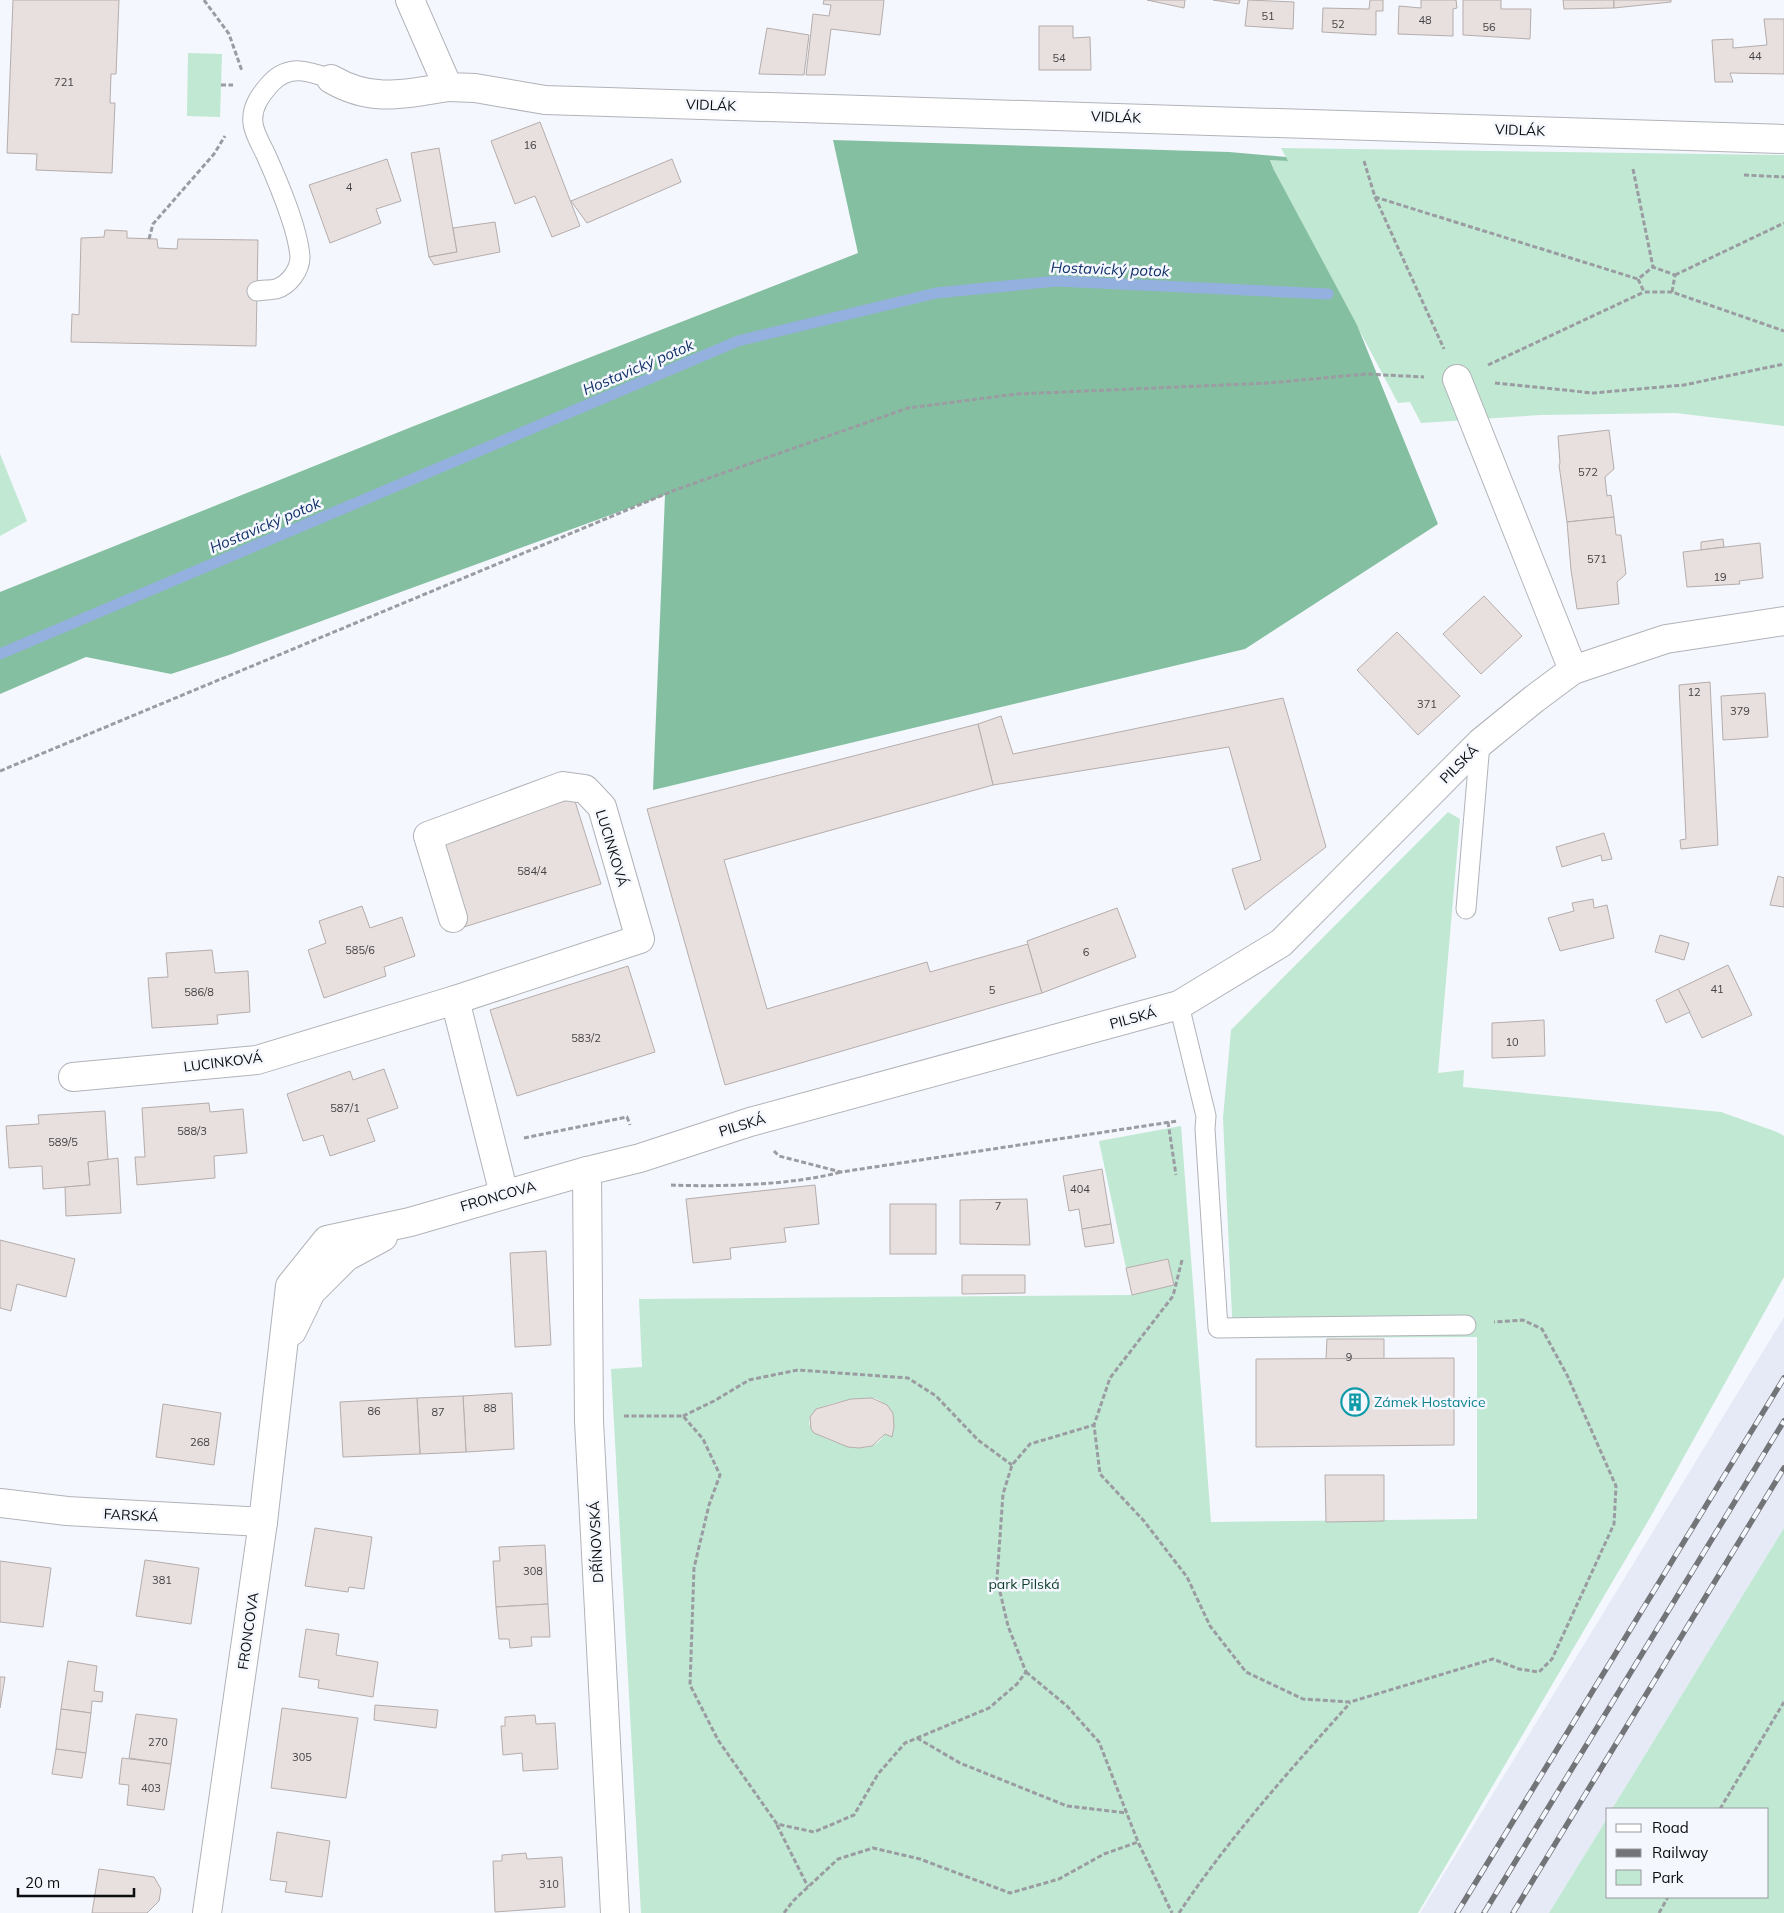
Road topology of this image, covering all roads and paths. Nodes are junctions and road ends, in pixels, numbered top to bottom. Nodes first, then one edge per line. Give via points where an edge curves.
1 (204, 0) edge
2 (410, 0) edge
3 (331, 79) joint
4 (448, 87) junction
5 (247, 106) junction
6 (1784, 139) edge
7 (1364, 159) dead end
8 (1632, 167) dead end
9 (1375, 197) junction
10 (1784, 223) edge
11 (149, 239) dead end
12 (1653, 267) junction
13 (1675, 275) junction
14 (1638, 279) junction
15 (257, 291) dead end
16 (1644, 292) junction
17 (1672, 292) junction
18 (1784, 331) edge
19 (1784, 364) edge
20 (1457, 379) junction
21 (1784, 621) edge
22 (1573, 670) junction
23 (1480, 743) junction
24 (0, 771) edge
25 (1466, 909) dead end
26 (453, 918) dead end
27 (455, 1000) junction
28 (1179, 1005) junction
29 (73, 1077) dead end
30 (1206, 1116) junction
31 (750, 1122) junction
32 (1168, 1122) junction
33 (586, 1170) junction
34 (1176, 1180) dead end
35 (504, 1194) junction
36 (1182, 1259) dead end
37 (1466, 1325) joint
38 (683, 1416) junction
39 (589, 1421) junction
40 (1094, 1425) junction
41 (1012, 1465) junction
42 (0, 1503) edge
43 (263, 1522) junction
44 (1026, 1672) junction
45 (1350, 1702) junction
46 (1784, 1702) edge
47 (917, 1738) junction
48 (1721, 1808) edge
49 (1127, 1813) junction
50 (776, 1824) junction
51 (1138, 1842) junction
52 (808, 1887) junction
53 (1667, 1898) edge
54 (207, 1913) edge
55 (615, 1913) edge
56 (784, 1913) edge
57 (1172, 1913) edge
58 (1179, 1913) edge
59 (1659, 1913) edge

1 - 5 path via 229,34 237,53
2 - 4 street
3 - 4 street, VIDLÁK via 350,90 372,95 400,95
3 - 5 lane via 308,71 290,70 274,80
4 - 6 street, VIDLÁK via 475,88 545,100
5 - 11 path via 214,154 152,224
5 - 15 lane via 289,212 300,258 293,277 284,284 277,289
7 - 9 path
8 - 12 path
9 - 14 path
9 - 20 path
10 - 13 path
12 - 13 path
12 - 14 path
13 - 17 path
14 - 16 path
16 - 17 path
16 - 20 path
17 - 18 path
19 - 20 path via 1684,385 1593,393
20 - 22 street
20 - 24 path via 1366,374 1269,383 1017,394 908,408 675,490
21 - 22 street, PILSKÁ via 1666,639
22 - 23 street, PILSKÁ
23 - 25 lane
23 - 28 street, PILSKÁ via 1281,944
26 - 27 street, LUCINKOVÁ via 428,836 563,786 585,789 602,807 640,939
27 - 29 street, LUCINKOVÁ via 257,1060
27 - 35 street
28 - 30 lane
28 - 31 street, PILSKÁ
30 - 32 path
30 - 37 lane via 1218,1328
31 - 32 path via 779,1156 841,1172
31 - 33 street, PILSKÁ via 640,1158
32 - 34 path
33 - 35 street, FRONCOVA
33 - 39 street, DŘÍNOVSKÁ
35 - 43 street, FRONCOVA via 410,1222 327,1240 290,1286
36 - 40 path via 1173,1296 1110,1378
37 - 45 path via 1523,1320 1542,1329 1567,1375 1616,1486 1614,1524 1552,1659 1539,1672 1493,1659
38 - 39 path via 613,1416
38 - 41 path via 749,1380 798,1370 908,1378 936,1396 978,1440
38 - 50 path via 703,1439 720,1474 694,1568 690,1685 718,1740
39 - 55 street, DŘÍNOVSKÁ
40 - 41 path via 1030,1444
40 - 45 path via 1100,1474 1144,1521 1187,1577 1210,1626 1246,1672 1303,1699
41 - 44 path via 1003,1494 997,1579 1008,1626
42 - 43 street, FARSKÁ via 67,1511
43 - 54 street, FRONCOVA
44 - 47 path via 989,1708
44 - 49 path via 1067,1706 1099,1742
45 - 58 path via 1203,1878
46 - 48 path
47 - 49 path via 960,1763 1067,1806
47 - 50 path via 905,1743 878,1774 854,1815 814,1832
49 - 51 path
50 - 52 path
51 - 52 path via 1104,1854 1060,1879 1010,1893 920,1859 873,1848 838,1859
51 - 57 path
52 - 56 path
53 - 59 path

